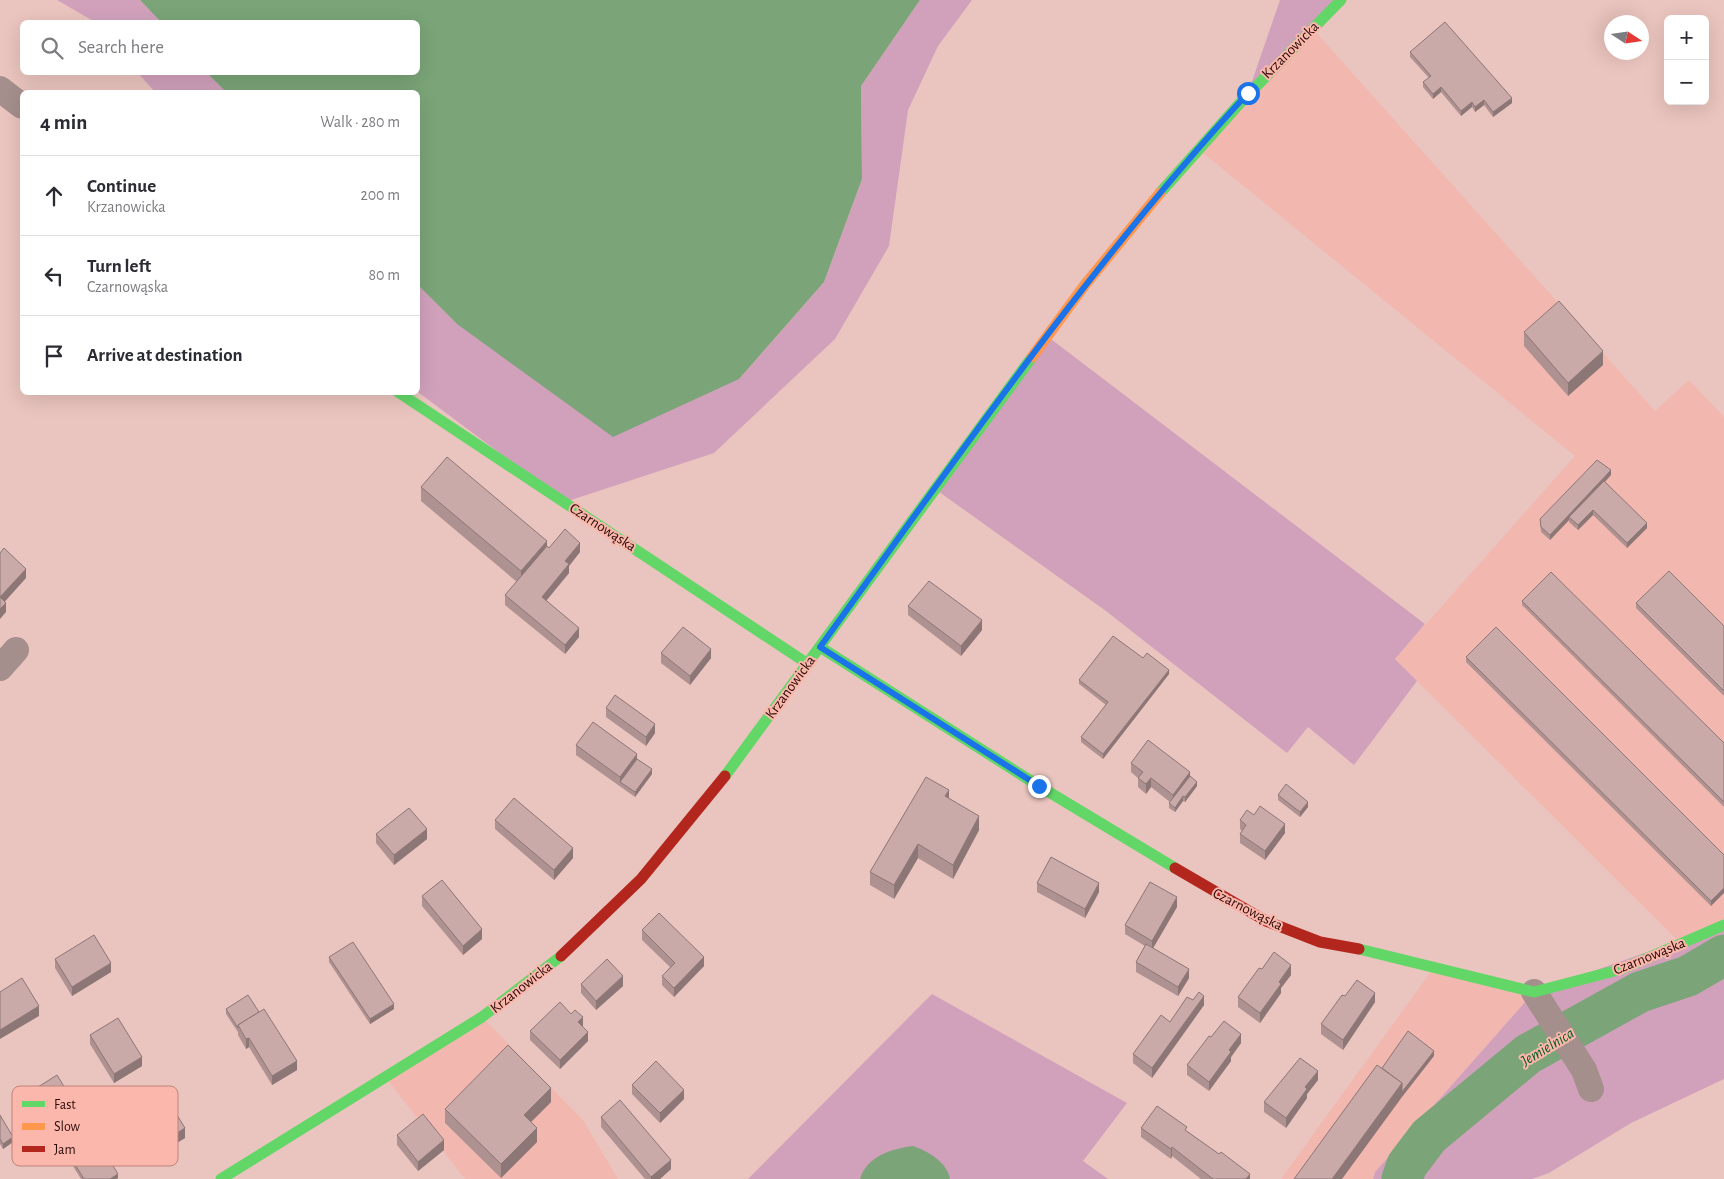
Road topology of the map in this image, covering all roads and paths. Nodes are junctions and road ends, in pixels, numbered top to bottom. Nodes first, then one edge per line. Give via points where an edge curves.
1 (1341, 0) edge
2 (0, 89) edge
3 (20, 104) edge
4 (403, 395) edge
5 (820, 647) junction
6 (808, 664) junction
7 (1724, 925) edge
8 (1534, 992) junction
9 (1591, 1089) dead end
10 (221, 1179) edge

1 - 5 street, Krzanowicka via 1248,93 1131,225
2 - 3 street
4 - 6 street, Czarnowąska
5 - 6 street, Krzanowicka
5 - 8 street, Czarnowąska via 1039,786 1266,921 1320,942 1380,953
6 - 10 street, Krzanowicka via 674,842 579,941 482,1017
7 - 8 street, Czarnowąska via 1622,969
8 - 9 street via 1584,1070

